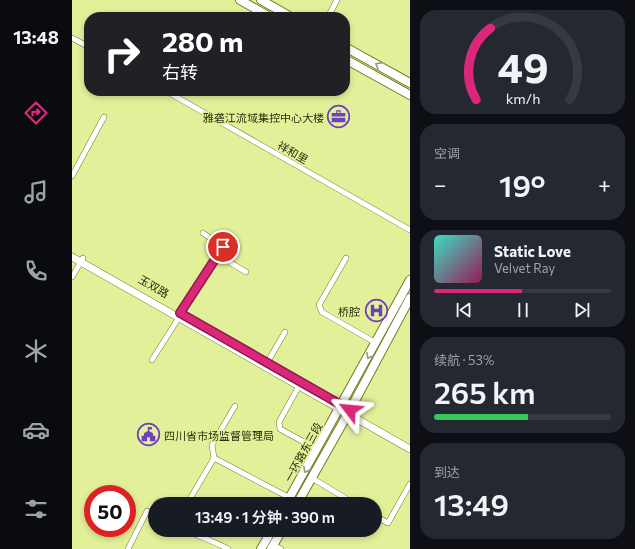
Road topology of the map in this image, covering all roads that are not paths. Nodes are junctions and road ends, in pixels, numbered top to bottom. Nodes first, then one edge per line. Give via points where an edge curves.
1 (240, 0) edge
2 (261, 0) edge
3 (337, 0) edge
4 (261, 12) edge
5 (283, 12) edge
6 (331, 12) edge
7 (72, 38) edge
8 (84, 45) edge
9 (350, 50) edge
10 (350, 62) edge
11 (410, 84) edge
12 (410, 95) edge
13 (175, 96) edge
14 (104, 117) dead end
15 (72, 176) edge
16 (410, 230) edge
17 (203, 233) dead end
18 (230, 236) dead end
19 (223, 247) junction
20 (72, 252) edge
21 (218, 255) junction
22 (72, 257) edge
23 (346, 258) dead end
24 (82, 260) junction
25 (410, 271) edge
26 (246, 272) dead end
27 (72, 277) edge
28 (409, 283) edge
29 (410, 298) edge
30 (179, 315) junction
31 (284, 332) dead end
32 (376, 343) junction
33 (152, 360) dead end
34 (267, 363) junction
35 (299, 386) junction
36 (235, 406) dead end
37 (341, 407) junction
38 (349, 412) junction
39 (410, 444) edge
40 (317, 449) junction
41 (410, 449) edge
42 (214, 458) junction
43 (312, 478) junction
44 (410, 484) edge
45 (191, 497) edge
46 (281, 497) edge
47 (290, 497) edge
48 (301, 497) edge
49 (343, 497) edge
50 (147, 511) edge
51 (382, 520) edge
52 (200, 537) edge
53 (268, 537) edge
54 (279, 537) edge
55 (275, 548) edge
56 (128, 549) edge
57 (228, 549) edge
58 (261, 549) edge

1 - 4 main road
2 - 5 main road
3 - 6 street
7 - 8 street
11 -> 9 main road
10 - 12 main road
13 - 16 street, 祥和里
14 - 15 street
17 - 19 street
18 - 19 street
19 - 21 street
20 - 24 main road, 玉双路
21 - 26 street
21 - 30 street
22 - 24 main road, 玉双路
23 - 32 street via 319,304 322,312
24 - 27 street
24 - 30 main road, 玉双路
25 - 28 main road, 一环路东三段
28 - 32 main road, 一环路东三段
29 - 38 main road, 一环路东三段
30 - 33 street
30 - 34 main road, 玉双路
30 - 35 main road, 玉双路
31 - 34 street
32 -> 37 main road, 一环路东三段
34 - 37 main road, 玉双路
35 - 37 main road, 玉双路
35 - 40 street via 278,422 280,429
36 - 42 street via 212,445
37 - 38 main road, 玉双路
37 - 40 main road, 一环路东三段
38 - 39 main road
38 - 41 main road
38 - 43 main road, 一环路东三段
40 -> 47 main road, 一环路东三段
42 - 45 street
42 - 46 street
43 - 48 main road, 一环路东三段
43 - 49 street
44 - 51 street via 388,523
50 - 56 street
52 - 57 street
53 - 58 main road
54 - 55 main road

